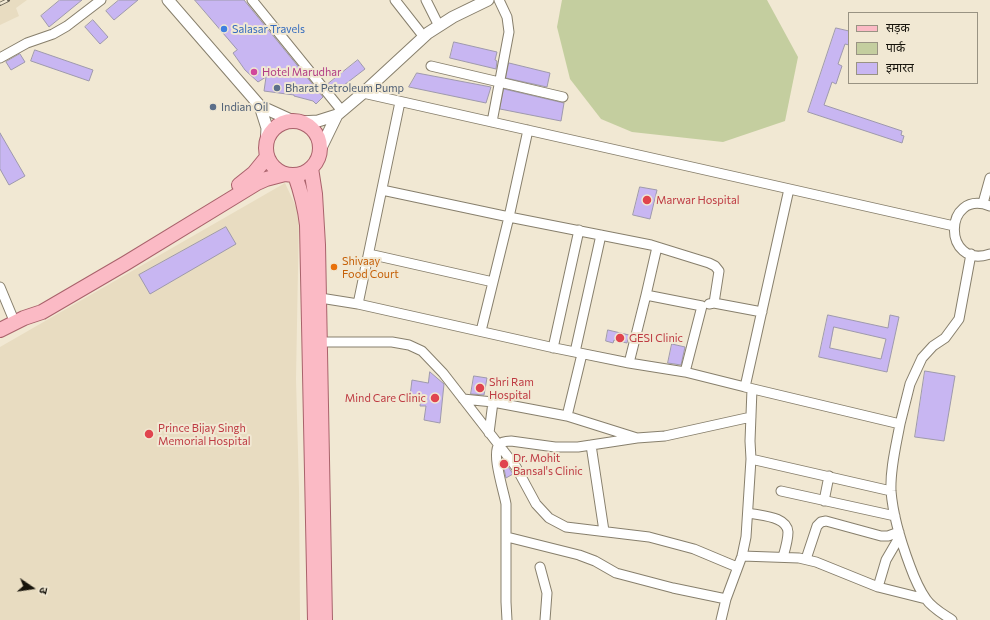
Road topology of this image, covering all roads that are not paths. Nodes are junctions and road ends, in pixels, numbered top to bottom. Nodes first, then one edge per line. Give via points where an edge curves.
1 (101, 0) edge
2 (168, 0) edge
3 (252, 0) edge
4 (395, 0) edge
5 (426, 0) edge
6 (488, 0) edge
7 (499, 0) edge
8 (439, 26) junction
9 (424, 37) junction
10 (0, 58) edge
11 (431, 66) dead end
12 (500, 83) junction
13 (363, 93) junction
14 (563, 98) dead end
15 (400, 102) junction
16 (260, 106) junction
17 (340, 113) junction
18 (297, 122) junction
19 (492, 122) junction
20 (528, 130) junction
21 (320, 150) junction
22 (267, 151) junction
23 (312, 168) junction
24 (290, 174) junction
25 (990, 178) edge
26 (789, 189) junction
27 (382, 190) junction
28 (986, 205) edge
29 (509, 217) junction
30 (954, 226) junction
31 (579, 230) junction
32 (601, 235) junction
33 (656, 247) junction
34 (369, 254) junction
35 (971, 254) junction
36 (990, 254) edge
37 (493, 282) junction
38 (0, 288) edge
39 (646, 295) junction
40 (314, 297) junction
41 (714, 303) junction
42 (358, 304) junction
43 (702, 306) junction
44 (762, 312) junction
45 (20, 320) junction
46 (0, 330) edge
47 (481, 331) junction
48 (315, 342) junction
49 (552, 348) junction
50 (579, 353) junction
51 (629, 364) junction
52 (685, 372) junction
53 (749, 388) junction
54 (463, 399) junction
55 (493, 402) junction
56 (567, 416) junction
57 (751, 417) junction
58 (900, 424) junction
59 (489, 433) junction
60 (637, 438) junction
61 (499, 444) junction
62 (591, 445) junction
63 (751, 458) junction
64 (829, 476) junction
65 (781, 491) dead end
66 (891, 491) junction
67 (824, 501) junction
68 (749, 513) junction
69 (895, 516) junction
70 (604, 531) junction
71 (899, 534) junction
72 (507, 537) junction
73 (742, 556) junction
74 (783, 557) junction
75 (806, 559) junction
76 (540, 567) dead end
77 (737, 567) junction
78 (878, 587) junction
79 (726, 599) junction
80 (926, 599) junction
81 (320, 617) edge
82 (507, 620) edge
83 (545, 620) edge
84 (721, 620) edge
85 (952, 620) edge

1 - 10 street via 67,26
2 - 16 street
3 - 17 street
4 - 9 street
5 - 8 street
6 - 8 street
7 - 12 street via 507,17 509,32
8 - 9 street
9 - 13 street
11 - 12 street
12 - 14 street
12 - 19 street
13 - 15 street
13 - 17 street
15 - 19 street
15 - 27 street
16 - 18 street
16 - 22 street via 266,128
17 - 18 street via 318,122
17 - 21 street
18 - 21 main road via 315,132
18 - 22 main road via 283,123 275,128 269,136
19 - 20 street
20 - 26 street
20 - 29 street
21 - 23 main road
22 - 24 main road via 271,164 277,170
22 - 45 main road via 259,168 242,184 37,306
23 - 24 main road via 304,173
23 - 40 main road via 317,217
24 - 40 main road via 305,205
24 - 45 main road via 256,183 139,256 42,312
25 - 28 street
26 - 30 street
26 - 44 street
27 - 29 street
27 - 34 street
28 - 30 street via 977,203 966,207 958,215
29 - 31 street
29 - 37 street
30 - 35 street via 957,244
31 - 32 street
31 - 49 street
32 - 33 street
32 - 50 street
33 - 39 street
33 - 41 street via 715,266 719,271
34 - 37 street
34 - 42 street
35 - 36 street
35 - 58 street via 959,319 945,338 922,358 910,384
37 - 47 street
38 - 45 street
39 - 43 street
39 - 51 street
40 - 42 street
40 - 48 main road
41 - 43 street
41 - 44 street
42 - 47 street
43 - 52 street
44 - 53 street
45 - 46 main road
47 - 49 street
48 - 54 street via 392,342 409,345 422,351
48 - 81 main road
49 - 50 street
50 - 51 street
50 - 56 street
51 - 52 street
52 - 53 street
53 - 57 street
53 - 58 street
54 - 55 street
54 - 59 street
55 - 56 street
55 - 59 street
56 - 60 street
57 - 60 street via 665,436
57 - 63 street
58 - 66 street via 893,457
59 - 61 street
60 - 62 street
61 - 62 street via 511,441 555,447
61 - 70 street via 516,467 536,504 549,518 566,526
61 - 72 street via 496,459 506,504
62 - 70 street
63 - 64 street
63 - 68 street
64 - 66 street
64 - 67 street
65 - 67 street
66 - 69 street
67 - 69 street
68 - 73 street
68 - 74 street via 777,519 787,527
69 - 71 street
70 - 77 street via 649,537 694,549
71 - 75 street via 881,536 826,521 821,522 817,526
71 - 78 street via 886,560
71 - 80 street via 902,547
72 - 79 street via 579,556 616,572
72 - 82 street
73 - 74 street
73 - 77 street
74 - 75 street
75 - 78 street
76 - 83 street via 548,601
77 - 79 street
78 - 80 street
79 - 84 street
80 - 85 street

